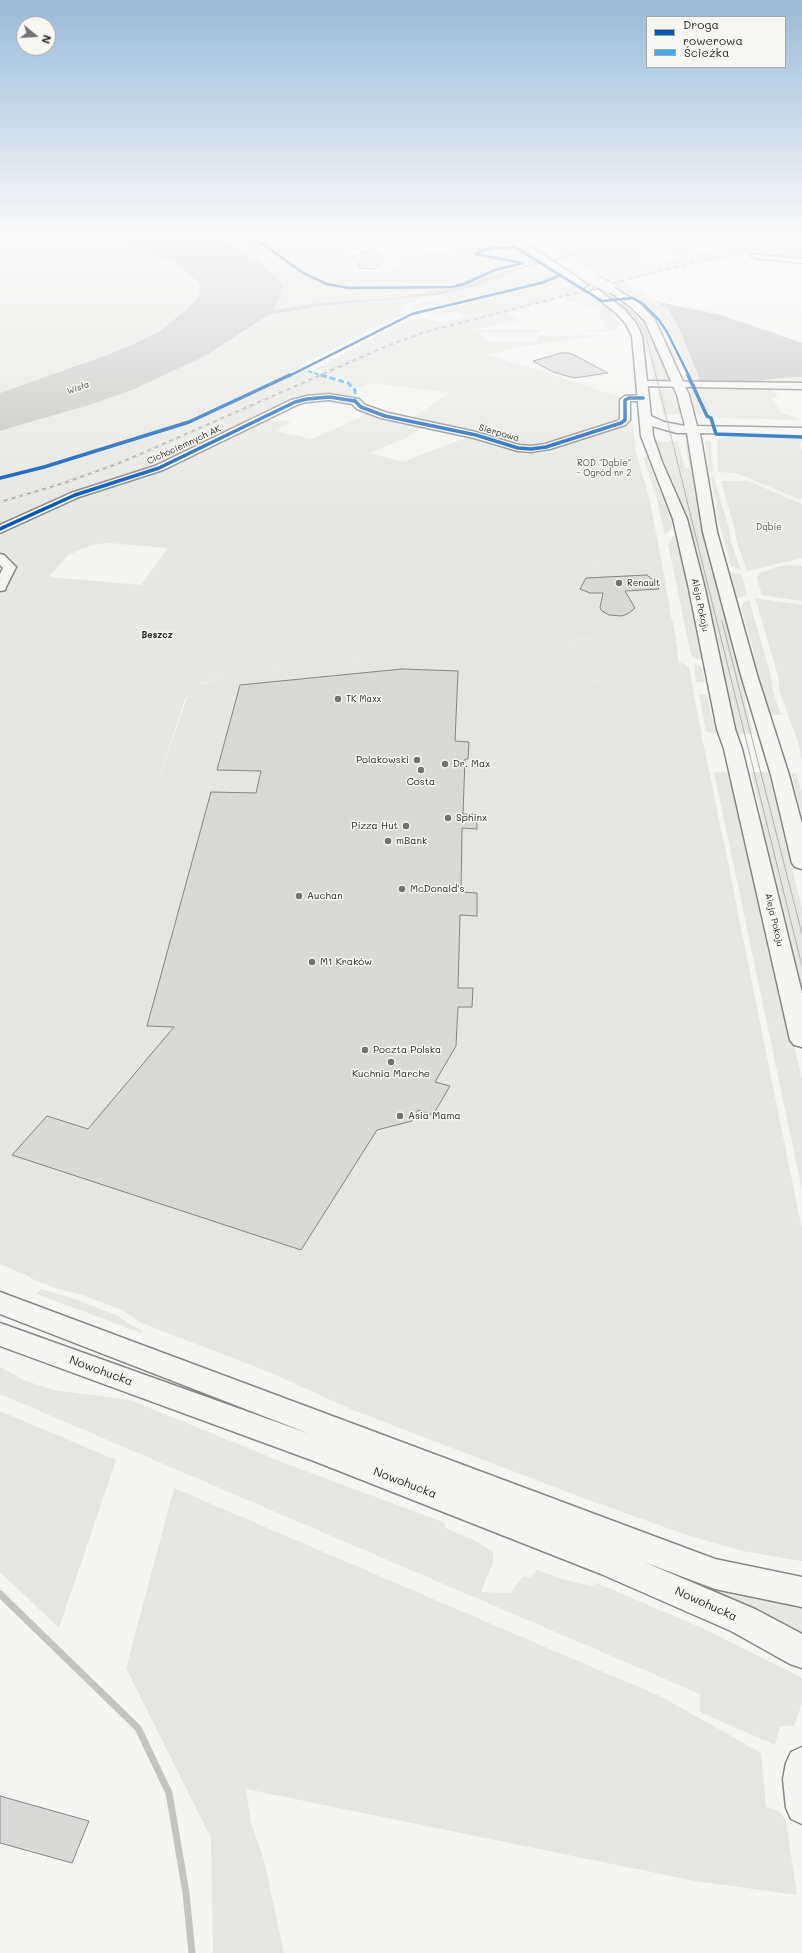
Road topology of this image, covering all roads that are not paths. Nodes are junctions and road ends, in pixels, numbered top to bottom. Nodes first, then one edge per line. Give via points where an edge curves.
1 (633, 327) edge
2 (653, 327) edge
3 (679, 386) junction
4 (714, 386) junction
5 (802, 386) edge
6 (642, 391) junction
7 (355, 401) joint
8 (802, 426) edge
9 (652, 427) junction
10 (692, 427) junction
11 (802, 432) edge
12 (0, 529) edge
13 (0, 558) edge
14 (0, 587) edge
15 (802, 863) edge
16 (802, 1040) edge
17 (0, 1303) edge
18 (0, 1334) edge
19 (802, 1592) edge
20 (802, 1652) edge
21 (802, 1763) edge
22 (802, 1808) edge

1 - 6 main road, Aleja Pokoju via 638,341
2 - 3 main road, bridge
3 - 4 street
3 - 4 street via 686,382
3 - 6 main road via 672,390 653,388
3 - 10 main road
4 - 5 street
6 - 7 street, Sierpowa via 625,400 623,422 546,447 531,449 385,416
6 - 9 main road, Aleja Pokoju
7 - 12 street, Cichociemnych AK via 324,397 299,401 159,468 80,493
8 - 10 main road
9 - 10 main road
9 - 16 main road, Aleja Pokoju via 656,462 680,519 726,729 735,757
10 - 11 main road
10 - 15 main road via 710,532 749,675 780,775
13 - 14 street via 10,567
17 - 19 main road via 715,1574
18 - 20 main road, Nowohucka via 325,1452 613,1564 743,1620
21 - 22 street via 799,1779

